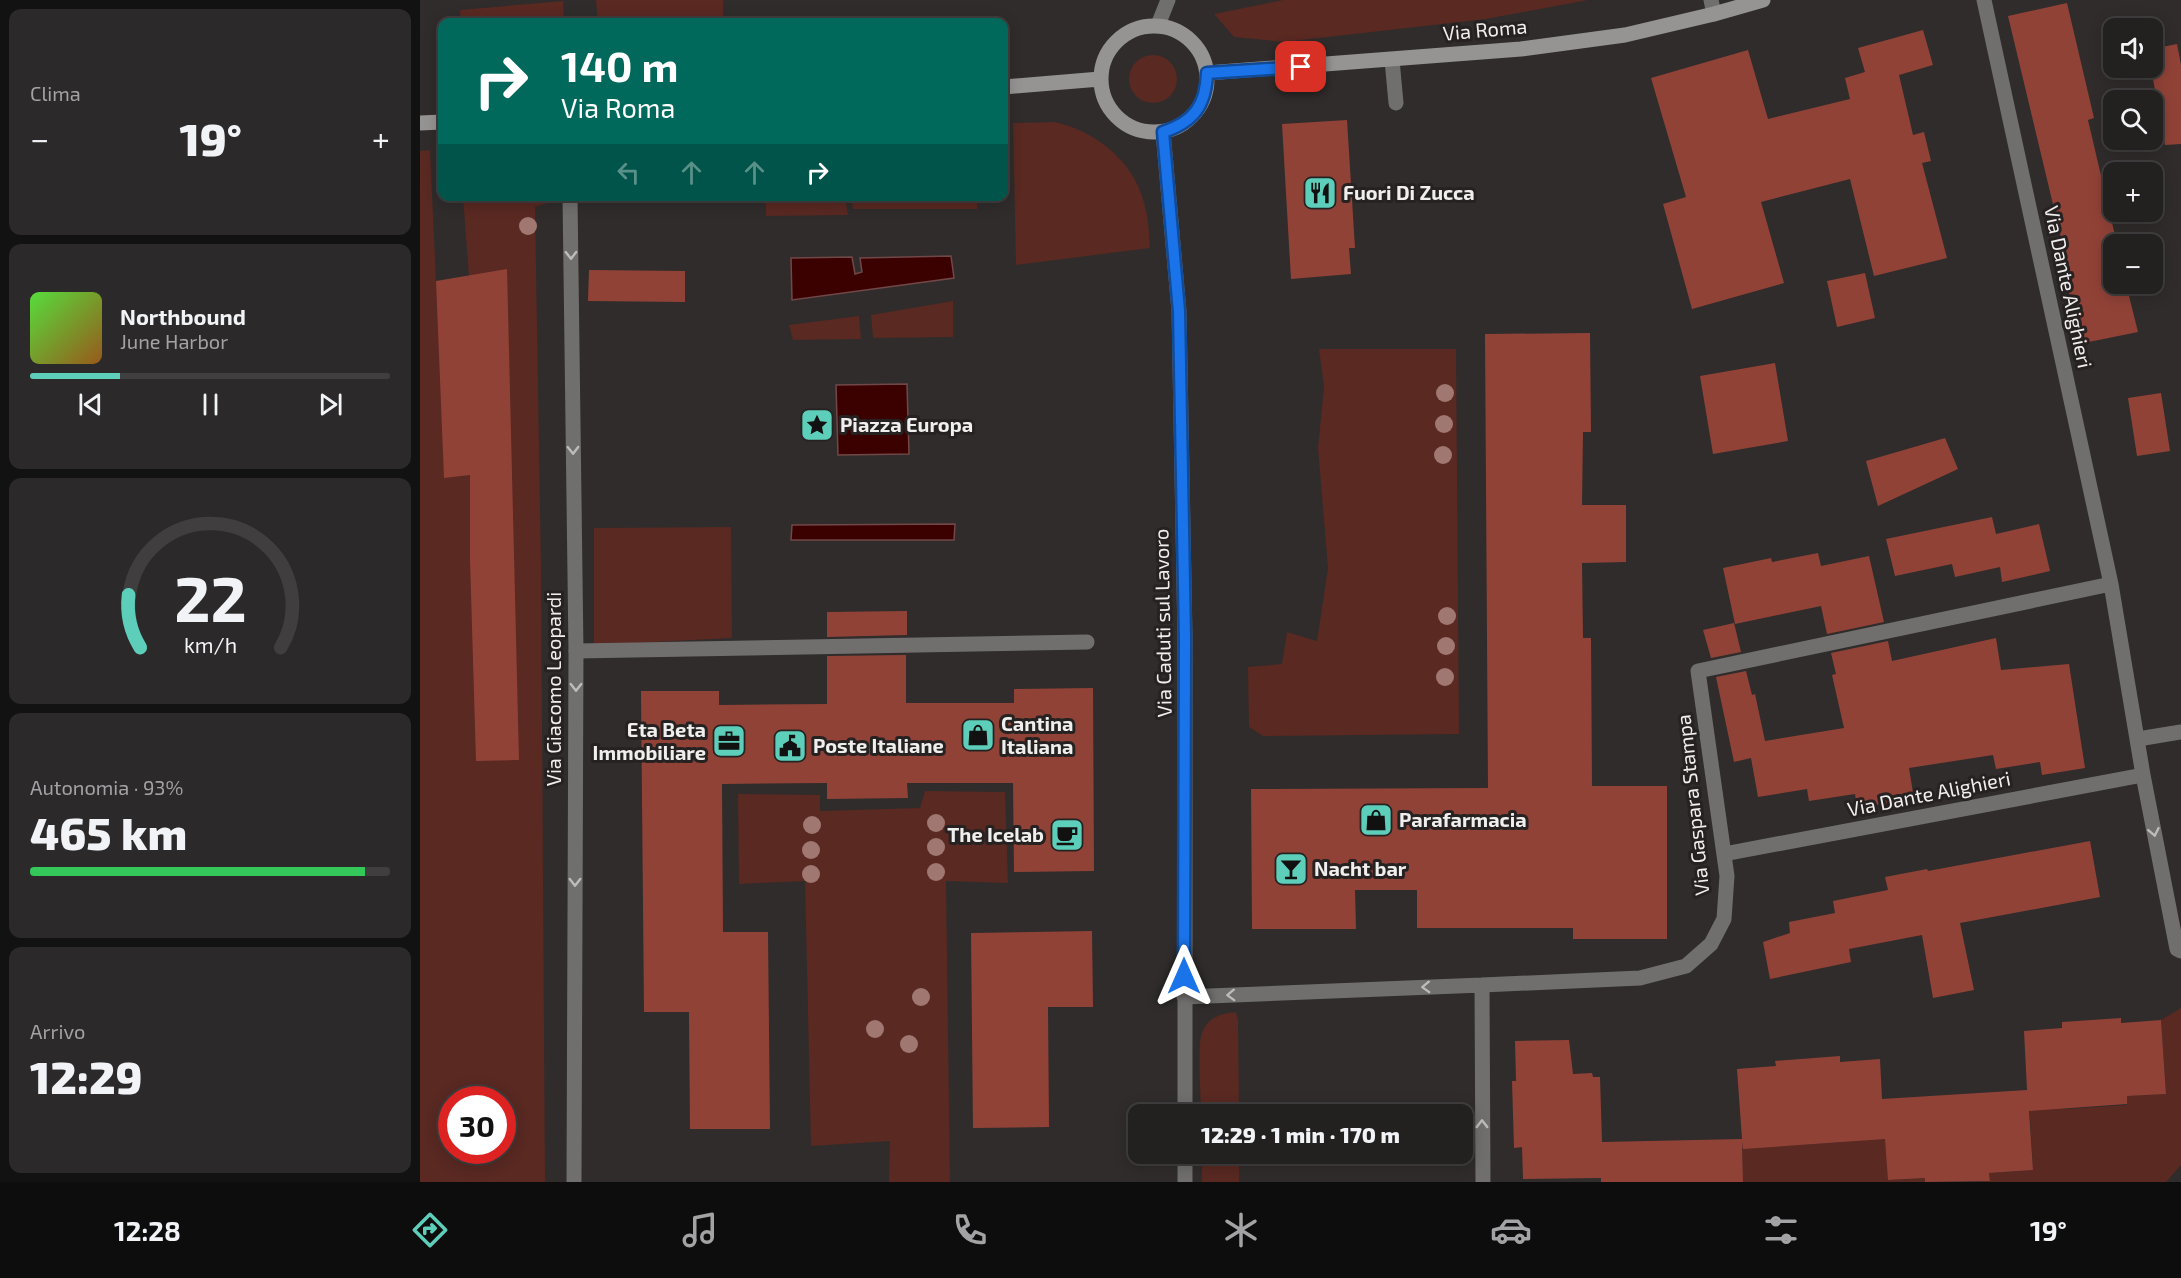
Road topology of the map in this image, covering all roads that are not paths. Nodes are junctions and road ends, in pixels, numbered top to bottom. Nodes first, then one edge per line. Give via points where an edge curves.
1 (1168, 0) edge
2 (1763, 0) edge
3 (1984, 0) edge
4 (1713, 7) edge
5 (1158, 25) junction
6 (1392, 60) junction
7 (1207, 73) junction
8 (1100, 80) junction
9 (1008, 87) edge
10 (1396, 103) dead end
11 (438, 122) edge
12 (420, 123) edge
13 (1163, 132) junction
14 (570, 201) edge
15 (2111, 584) junction
16 (1087, 642) dead end
17 (576, 651) junction
18 (2181, 732) edge
19 (2138, 739) junction
20 (2143, 775) junction
21 (1724, 854) junction
22 (2181, 951) edge
23 (1482, 985) junction
24 (1184, 997) junction
25 (1185, 1104) edge
26 (1185, 1164) edge
27 (574, 1182) edge
28 (1185, 1182) edge
29 (1483, 1182) edge

1 - 5 street
2 - 4 street, Via Roma
3 - 15 street, Via Dante Alighieri
4 - 6 street, Via Roma via 1625,35
5 - 7 street via 1176,30 1191,41 1202,56
5 - 8 street via 1124,34 1111,46
6 - 7 street, Via Roma
6 - 10 street
7 - 13 street via 1207,89 1192,117
8 - 9 street
8 - 13 street via 1103,98 1127,126
11 - 12 street
13 - 24 street, Via Caduti sul Lavoro via 1179,311 1185,638
14 -> 17 street, Via Giacomo Leopardi
15 - 19 street, Via Dante Alighieri
15 - 21 street, Via Gaspara Stampa via 1698,671
16 - 17 street
17 -> 27 street, Via Giacomo Leopardi
18 - 19 street
19 - 20 street, Via Dante Alighieri
20 - 21 street, Via Dante Alighieri
20 -> 22 street, Via Dante Alighieri via 2177,949
21 - 23 street, Via Gaspara Stampa via 1724,919 1711,944 1686,966 1641,978
23 -> 24 street, Via Gaspara Stampa
29 -> 23 street
24 - 25 street, Via Caduti sul Lavoro
26 - 28 street

